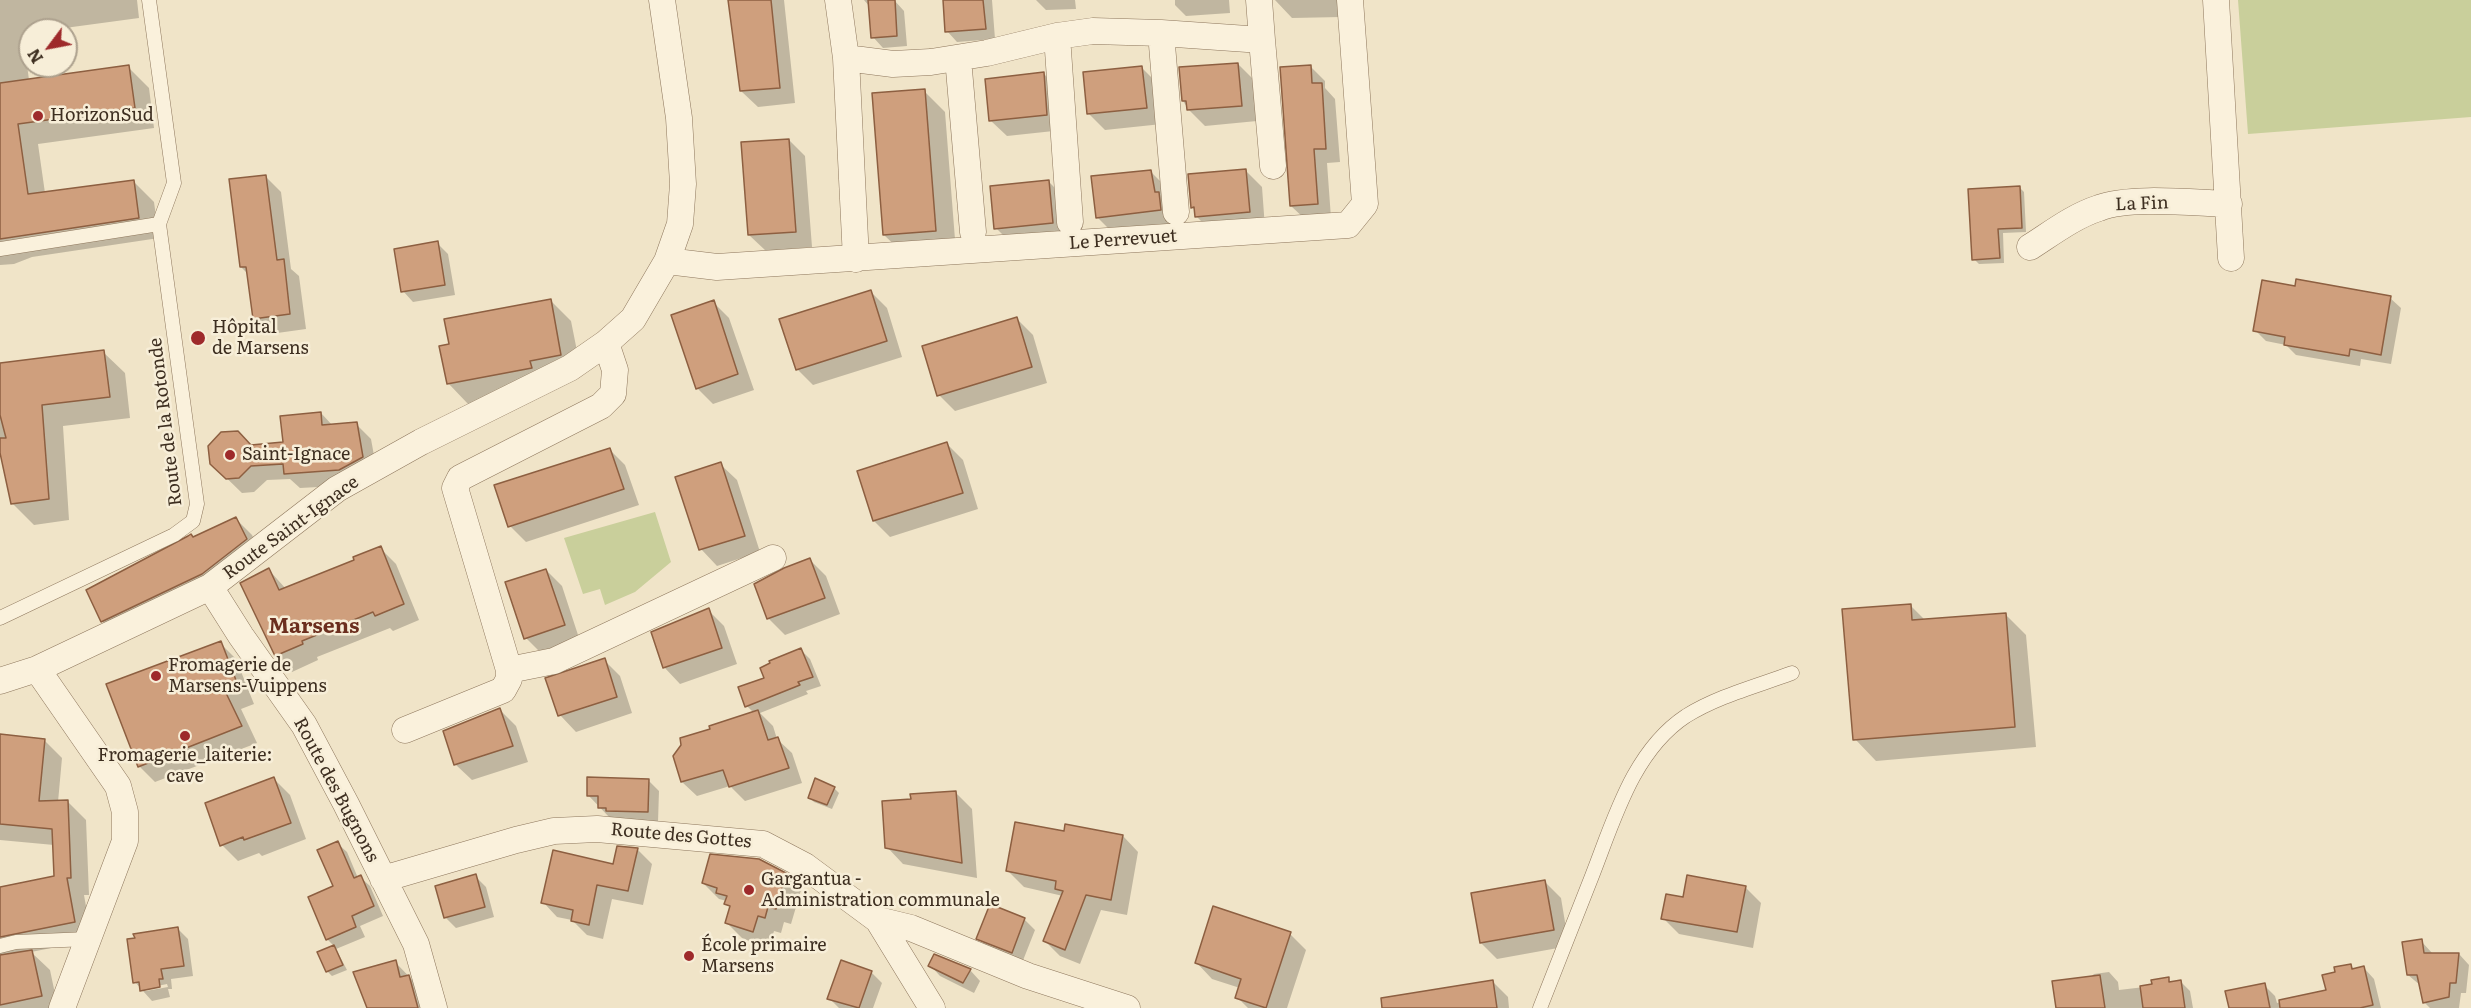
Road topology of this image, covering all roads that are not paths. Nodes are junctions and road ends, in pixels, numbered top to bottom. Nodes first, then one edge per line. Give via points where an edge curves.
1 (149, 0) edge
2 (662, 0) edge
3 (838, 0) edge
4 (1259, 0) edge
5 (1350, 0) edge
6 (2216, 0) edge
7 (1161, 33) junction
8 (1057, 36) junction
9 (1262, 40) junction
10 (846, 58) junction
11 (958, 58) junction
12 (1273, 166) dead end
13 (2229, 204) junction
14 (1176, 213) dead end
15 (1070, 222) dead end
16 (159, 224) junction
17 (973, 232) dead end
18 (2030, 247) dead end
19 (0, 249) edge
20 (2231, 258) dead end
21 (856, 259) junction
22 (667, 261) junction
23 (606, 343) junction
24 (773, 558) dead end
25 (210, 587) junction
26 (0, 618) edge
27 (37, 669) junction
28 (509, 670) junction
29 (1792, 673) dead end
30 (0, 681) edge
31 (405, 730) dead end
32 (383, 879) junction
33 (878, 920) junction
34 (88, 939) junction
35 (0, 946) edge
36 (62, 1008) edge
37 (435, 1008) edge
38 (932, 1008) edge
39 (1127, 1008) edge
40 (1540, 1008) edge

1 - 16 lane, Route de la Rotonde via 174,183
2 - 22 street, Route Saint-Ignace via 679,118 683,184 680,224
3 - 10 street
4 - 9 street
5 - 21 street, Le Perrevuet via 1365,204 1348,225
6 - 13 street
7 - 8 street
7 - 9 street
7 - 14 street
8 - 11 street
8 - 15 street
9 - 12 street
10 - 11 street via 893,64
10 - 21 street
11 - 17 street
13 - 18 street, La Fin via 2122,202 2080,216
13 - 20 street
16 - 19 lane
16 - 26 lane, Route de la Rotonde via 197,504 193,520 174,535
21 - 22 street, Le Perrevuet via 717,267
22 - 23 street, Route Saint-Ignace via 633,320
23 - 25 street, Route Saint-Ignace via 570,368 337,489
23 - 28 street via 615,370 614,394 601,406 460,478 455,488
24 - 28 street via 554,661
25 - 27 street, Route Saint-Ignace
25 - 32 street, Route des Bugnons via 304,725
27 - 30 street, Route Saint-Ignace
27 - 34 street via 118,786 125,812 125,841
28 - 31 street via 503,690
29 - 40 lane via 1714,701 1685,717 1656,744 1635,772
32 - 33 street, Route des Gottes via 554,831 597,829 763,844 806,866
32 - 37 street, Route des Bugnons via 416,944
33 - 38 street
33 - 39 street, Route des Gottes via 911,928 1028,976
34 - 35 lane
34 - 36 street

